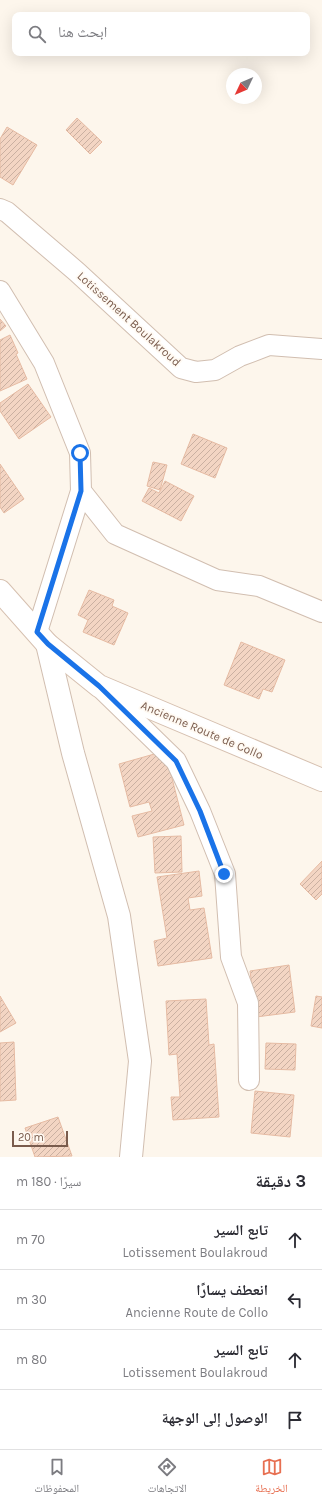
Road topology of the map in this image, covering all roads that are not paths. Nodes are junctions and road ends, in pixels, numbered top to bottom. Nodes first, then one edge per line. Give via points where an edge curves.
1 (0, 209) edge
2 (0, 291) edge
3 (322, 349) edge
4 (81, 491) junction
5 (0, 591) edge
6 (322, 612) edge
7 (42, 638) junction
8 (99, 686) junction
9 (322, 780) edge
10 (248, 1080) dead end
11 (131, 1157) edge

1 - 3 street, Lotissement Boulakroud via 8,212 77,272 181,368 196,372 215,370 240,356 270,345
2 - 4 street via 44,363 80,453
4 - 6 street via 115,534 217,580 259,586
4 - 7 street
5 - 7 street, Ancienne Route de Collo
7 - 8 street, Ancienne Route de Collo
7 - 11 street via 119,916 140,1061
8 - 9 street, Ancienne Route de Collo
8 - 10 street via 176,761 200,811 224,874 231,957 248,1003

